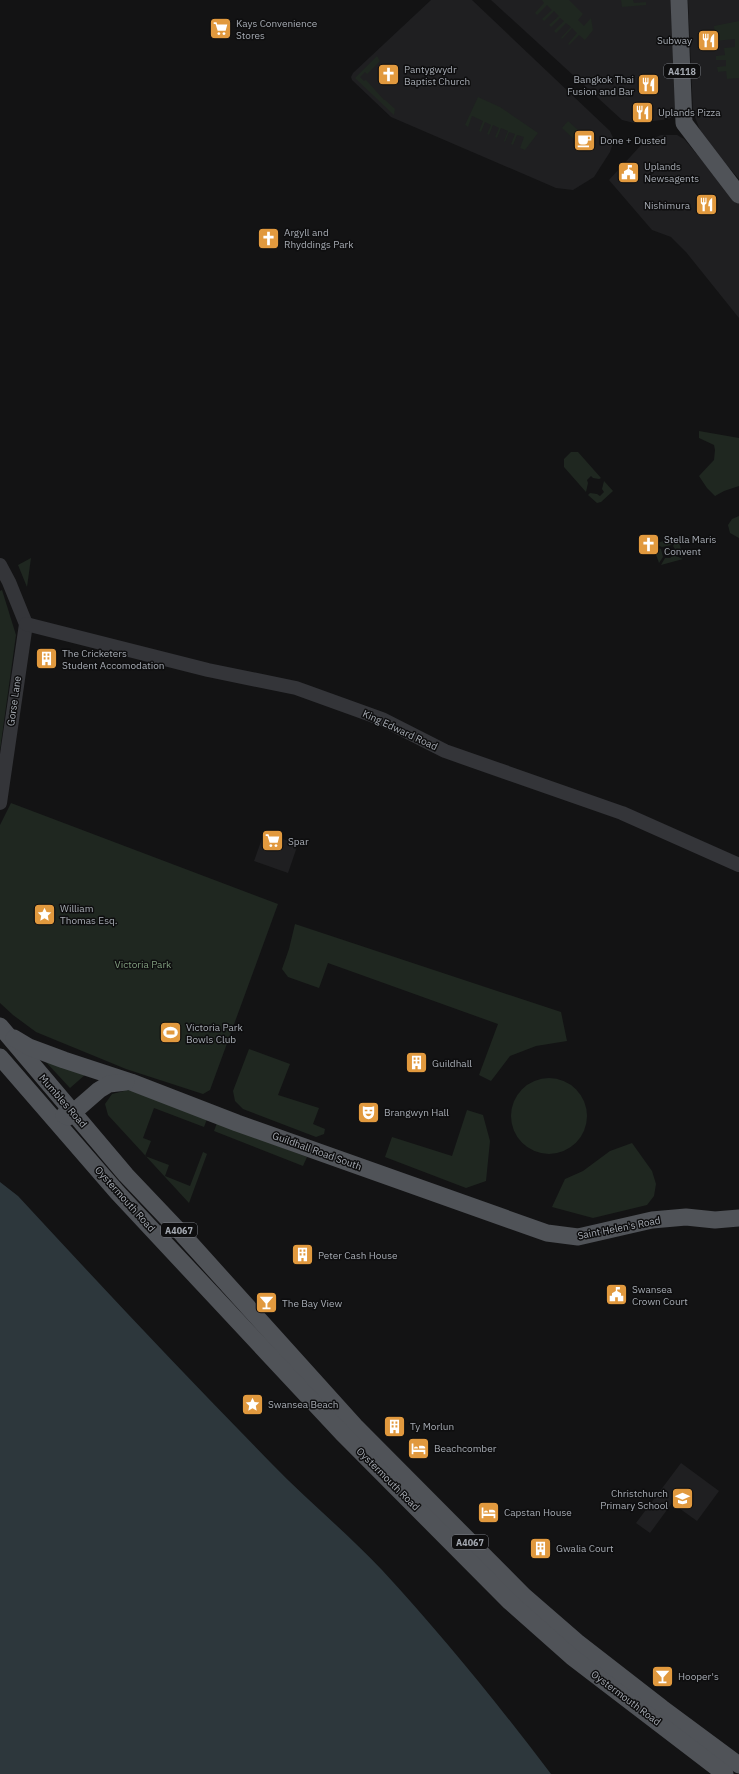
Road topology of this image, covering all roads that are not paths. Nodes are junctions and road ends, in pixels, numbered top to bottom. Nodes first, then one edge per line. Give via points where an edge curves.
1 (679, 0) edge
2 (739, 195) edge
3 (0, 565) edge
4 (26, 624) junction
5 (0, 803) edge
6 (739, 865) edge
7 (3, 1030) edge
8 (0, 1056) edge
9 (102, 1072) junction
10 (131, 1082) junction
11 (91, 1097) junction
12 (38, 1101) junction
13 (67, 1111) junction
14 (102, 1146) junction
15 (82, 1150) junction
16 (126, 1174) joint
17 (739, 1218) edge
18 (547, 1234) joint
19 (739, 1765) edge
20 (725, 1774) edge

1 - 2 main road, A4118 via 684,123
3 - 4 street
4 - 5 street, Gorse Lane
4 - 6 street, King Edward Road via 208,670 296,688 382,719 446,751 622,813
7 - 9 main road via 29,1047
7 - 13 main road, Mumbles Road / A4067
8 - 12 main road, Mumbles Road / A4067
9 - 10 main road
9 - 13 main road
10 - 11 main road, Guildhall Road South via 109,1084
10 - 18 main road, Guildhall Road South via 237,1123
11 - 13 main road, Guildhall Road South
11 - 14 main road via 93,1127
12 - 13 main road
12 - 15 main road, Mumbles Road / A4067
13 - 14 main road, Mumbles Road / A4067
13 - 15 main road
14 - 16 main road, Mumbles Road / A4067
15 - 20 main road, Oystermouth Road / A4067 via 117,1192 342,1433 510,1602 572,1657
16 - 19 main road, Oystermouth Road / A4067 via 355,1426 524,1596 589,1652
17 - 18 main road, Saint Helen's Road via 715,1220 686,1216 652,1220 578,1237

